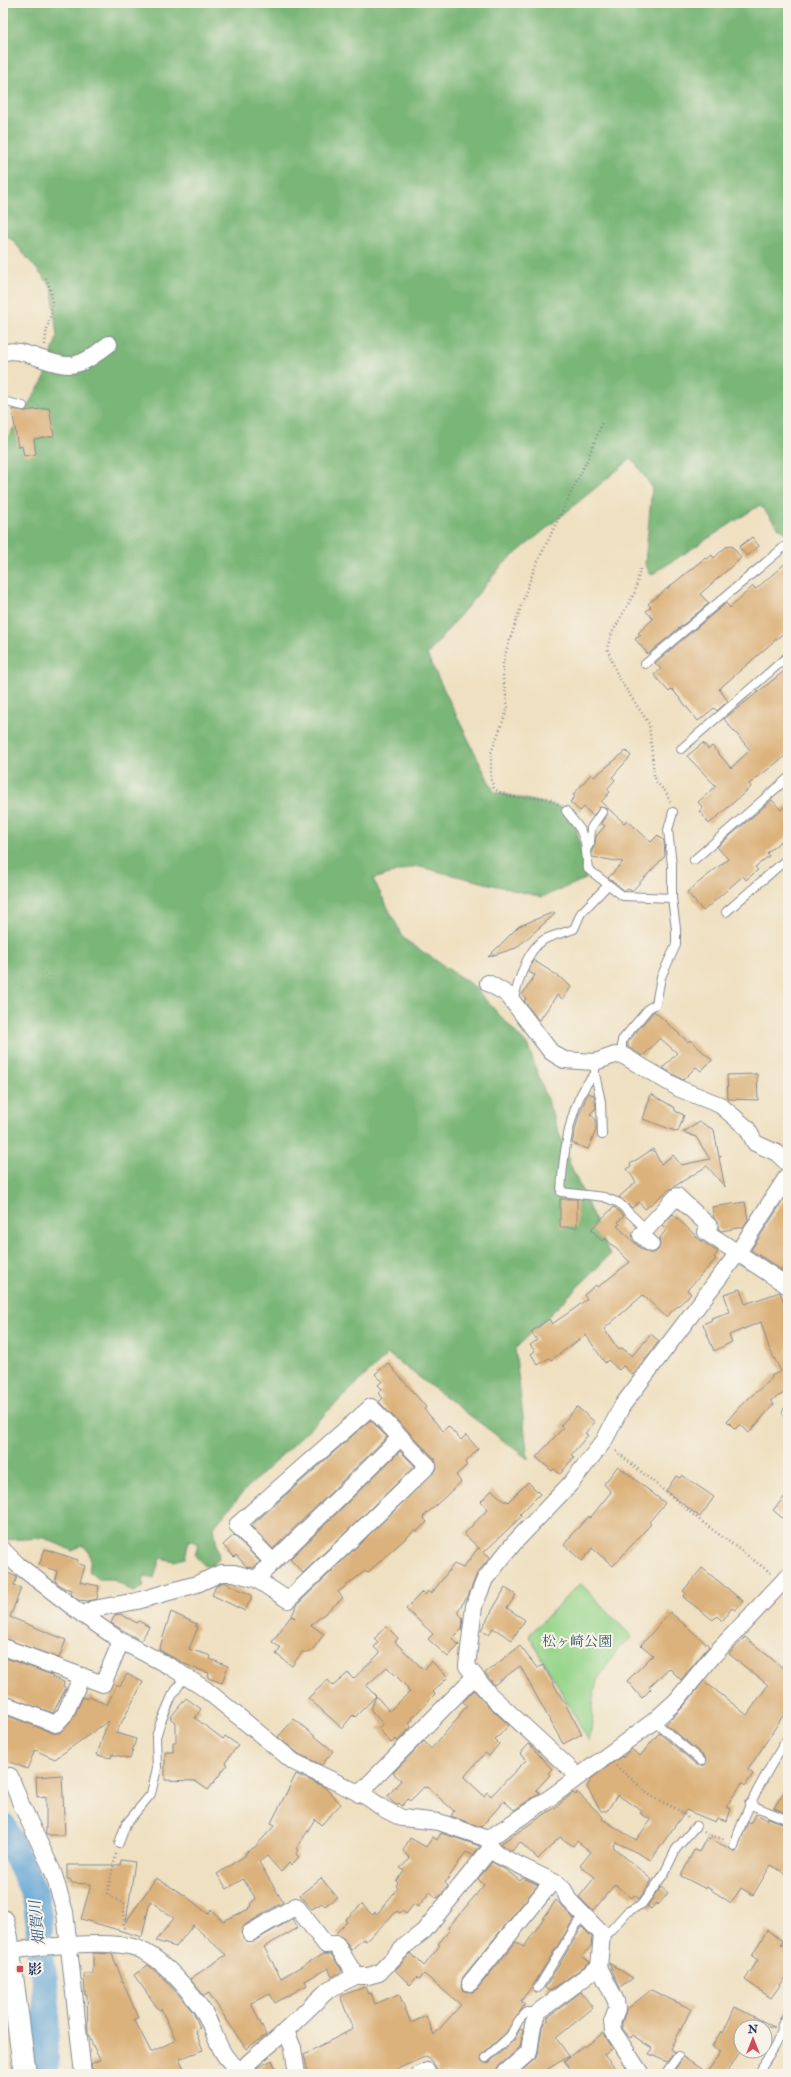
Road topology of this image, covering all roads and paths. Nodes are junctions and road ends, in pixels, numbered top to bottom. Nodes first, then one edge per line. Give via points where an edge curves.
1 (46, 278) dead end
2 (109, 344) dead end
3 (3, 353) edge
4 (52, 363) junction
5 (3, 401) edge
6 (23, 406) dead end
7 (602, 423) dead end
8 (788, 548) edge
9 (640, 569) dead end
10 (788, 656) edge
11 (645, 664) dead end
12 (681, 749) dead end
13 (788, 778) edge
14 (566, 811) joint
15 (602, 812) dead end
16 (673, 812) joint
17 (587, 848) junction
18 (788, 858) edge
19 (694, 860) dead end
20 (608, 885) junction
21 (672, 898) junction
22 (726, 912) dead end
23 (488, 983) dead end
24 (513, 1000) junction
25 (622, 1056) junction
26 (595, 1068) junction
27 (602, 1135) dead end
28 (788, 1164) edge
29 (788, 1175) edge
30 (646, 1229) junction
31 (651, 1244) dead end
32 (737, 1254) junction
33 (788, 1286) edge
34 (401, 1437) junction
35 (604, 1442) junction
36 (3, 1550) edge
37 (273, 1562) junction
38 (256, 1579) junction
39 (786, 1581) edge
40 (83, 1615) junction
41 (121, 1641) junction
42 (3, 1646) edge
43 (82, 1676) junction
44 (185, 1676) junction
45 (475, 1676) junction
46 (3, 1704) edge
47 (654, 1721) junction
48 (788, 1737) edge
49 (604, 1756) junction
50 (701, 1761) dead end
51 (10, 1776) dead end
52 (578, 1776) junction
53 (359, 1794) junction
54 (749, 1804) junction
55 (788, 1820) edge
56 (696, 1826) junction
57 (737, 1835) junction
58 (119, 1843) joint
59 (490, 1844) junction
60 (734, 1846) dead end
61 (552, 1882) junction
62 (583, 1914) junction
63 (250, 1933) dead end
64 (602, 1934) junction
65 (10, 1939) edge
66 (66, 1946) junction
67 (124, 1946) junction
68 (599, 1967) junction
69 (356, 1976) junction
70 (470, 1983) dead end
71 (538, 1988) dead end
72 (538, 2012) junction
73 (788, 2014) edge
74 (286, 2031) junction
75 (678, 2056) dead end
76 (486, 2058) dead end
77 (247, 2072) edge
78 (25, 2074) edge
79 (83, 2074) edge
80 (297, 2074) edge
81 (504, 2074) edge
82 (641, 2074) edge
83 (665, 2074) edge
84 (757, 2074) edge

1 - 4 path via 53,306 45,347
2 - 4 street via 82,362 69,365
3 - 4 street via 14,351
5 - 6 lane
7 - 14 path via 588,458 535,567 503,661 508,708 491,753 491,780 499,792 517,798 548,798
8 - 11 lane via 784,547
9 - 16 path via 635,592 607,644 611,661 637,708 649,724 654,774 666,792
10 - 12 lane
13 - 19 lane
14 - 17 lane via 580,829
15 - 17 lane via 591,828
16 - 21 lane via 668,830
17 - 20 lane via 588,869
18 - 22 lane
20 - 21 lane via 623,896
20 - 24 lane via 581,913 574,929 549,937 534,950 528,958
21 - 25 lane via 676,945 661,977 656,1004 649,1008 622,1040
23 - 24 street
24 - 26 street via 551,1052 564,1060
25 - 26 street via 615,1055
25 - 28 street via 680,1089 720,1105 746,1128 754,1143 777,1153
26 - 27 lane via 601,1102
26 - 30 lane via 582,1093 565,1140 562,1192 604,1197 619,1203
29 - 32 street
30 - 31 street via 641,1235
30 - 32 street via 677,1196 709,1226 706,1232
32 - 33 street
32 - 35 street via 622,1406
34 - 37 street
34 - 37 street via 371,1406 237,1526
34 - 38 street via 428,1466 288,1600
35 - 39 path via 701,1521
35 - 45 street via 485,1579 474,1606 468,1666
36 - 40 street via 18,1566
37 - 38 street
38 - 40 street via 234,1573 221,1573 197,1584 137,1601 93,1609
39 - 47 street via 712,1657 676,1701
40 - 41 street
41 - 43 street via 103,1684
41 - 44 street
42 - 43 street
43 - 46 street via 65,1714 56,1724
44 - 53 street via 205,1689 294,1762
44 - 58 lane via 172,1696 156,1737 156,1768 151,1794 126,1824
45 - 52 street via 489,1694
45 - 53 street
47 - 49 street
47 - 50 lane
48 - 54 lane
49 - 52 street
49 - 56 path via 651,1796 680,1811
51 - 66 street via 53,1872 61,1896 65,1912
52 - 59 street
53 - 59 street via 402,1818 439,1822
54 - 55 lane
54 - 57 lane
56 - 57 path via 710,1836 720,1839
56 - 64 lane via 676,1849 664,1874 642,1904 626,1912 609,1932
57 - 60 lane
58 - 67 path via 107,1894 124,1904
59 - 61 street via 498,1855
59 - 69 street via 424,1931 406,1945 379,1973
61 - 62 street via 564,1890 568,1899
61 - 70 street
62 - 64 street
62 - 71 lane
63 - 69 street via 296,1906 326,1945 336,1944
64 - 68 street
65 - 66 street
65 - 78 main road
66 - 67 street
66 - 79 street
67 - 77 street via 136,1948 179,1978 205,2014 228,2060 238,2069
68 - 72 street
68 - 82 street via 616,2001 613,2031
69 - 74 street via 329,1989
72 - 76 lane via 527,2012 510,2036
72 - 81 street via 528,2052
73 - 84 lane via 780,2025 776,2045
74 - 77 street via 248,2063
74 - 80 street via 293,2048
75 - 83 lane

